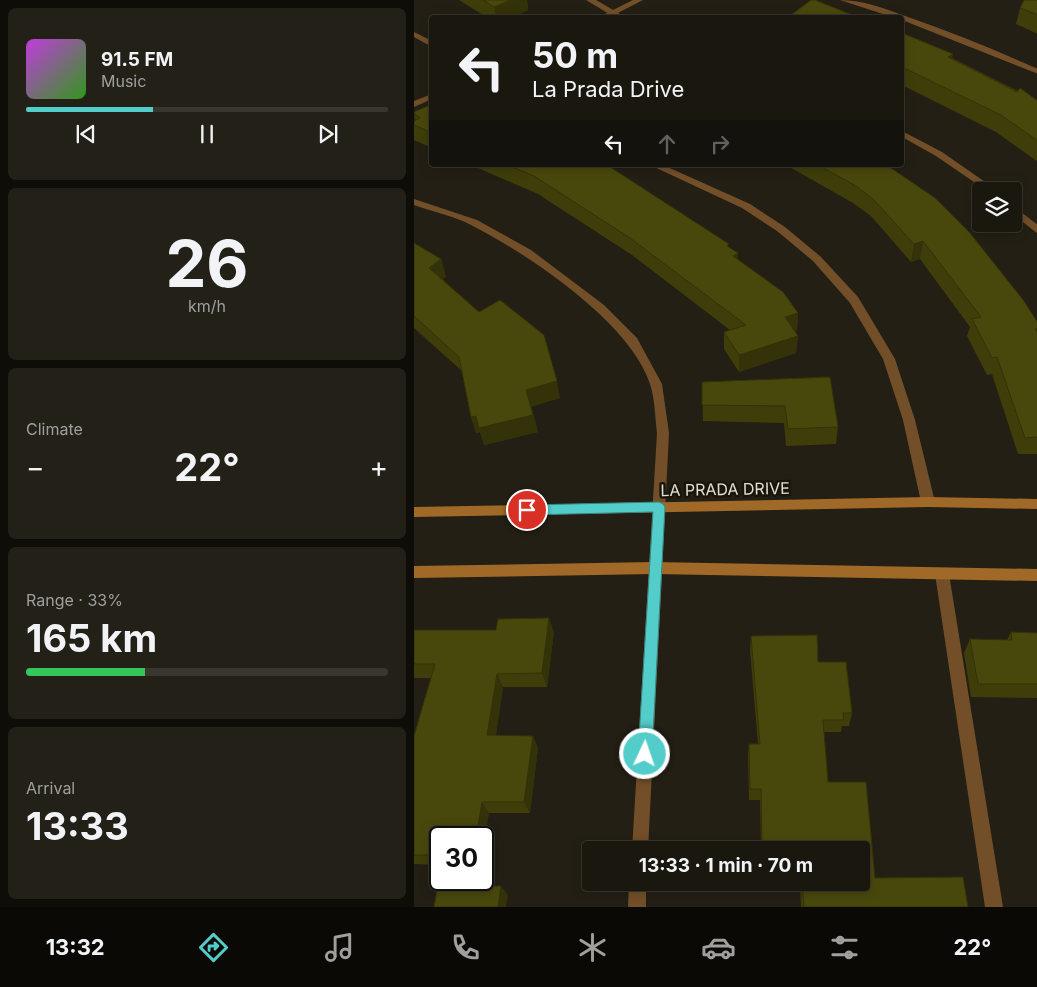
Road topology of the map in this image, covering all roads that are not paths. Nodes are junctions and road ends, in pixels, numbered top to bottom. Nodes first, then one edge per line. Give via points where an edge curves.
1 (590, 0) edge
2 (639, 0) edge
3 (844, 0) edge
4 (612, 12) junction
5 (606, 15) edge
6 (618, 15) edge
7 (899, 15) edge
8 (904, 16) edge
9 (414, 34) edge
10 (429, 43) edge
11 (1037, 72) edge
12 (429, 97) edge
13 (414, 104) edge
14 (904, 135) edge
15 (659, 167) edge
16 (980, 182) edge
17 (414, 202) edge
18 (1022, 217) edge
19 (1037, 231) edge
20 (928, 502) junction
21 (1037, 504) edge
22 (659, 507) junction
23 (414, 512) edge
24 (654, 568) junction
25 (414, 572) edge
26 (942, 574) junction
27 (1037, 575) edge
28 (640, 841) edge
29 (638, 891) edge
30 (637, 907) edge
31 (994, 907) edge

1 - 4 street
2 - 4 street
3 - 7 street
4 - 5 street
4 - 6 street
8 - 11 street
9 - 10 street
12 - 13 street
14 - 16 street
15 - 20 street via 746,206 780,229 817,259 854,300 889,359 909,420
17 - 22 street via 473,222 527,252 600,308 633,341 656,384 663,434
18 - 19 street
20 - 21 main road, LA PRADA DRIVE
20 - 22 main road, LA PRADA DRIVE
22 - 23 main road, LA PRADA DRIVE
22 - 24 street
24 - 25 main road
24 - 26 main road
24 - 28 street
26 - 27 main road
26 - 31 street
29 - 30 street

